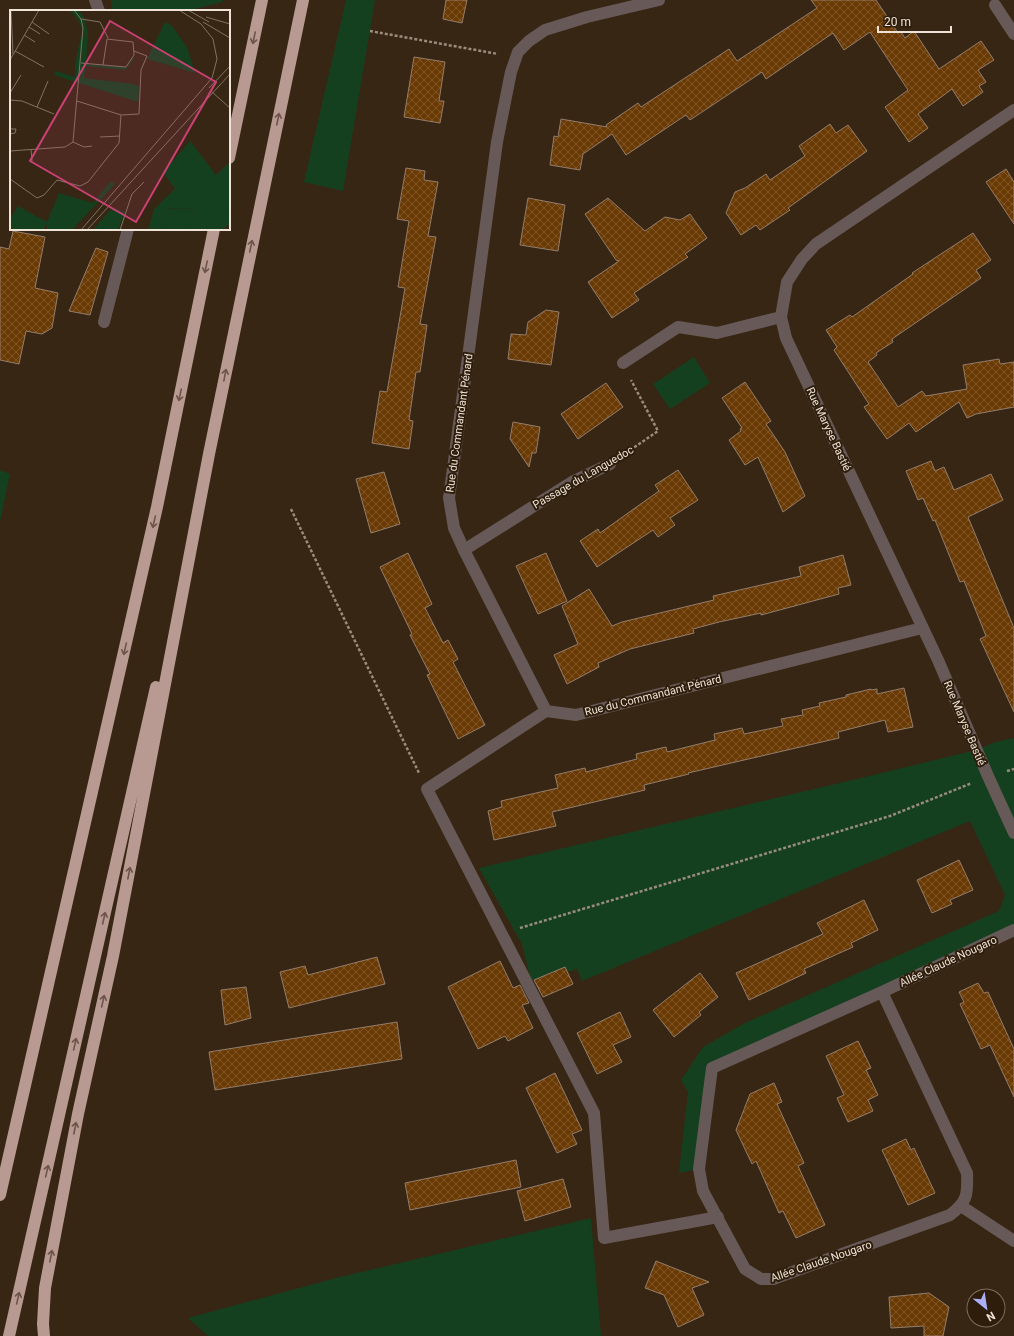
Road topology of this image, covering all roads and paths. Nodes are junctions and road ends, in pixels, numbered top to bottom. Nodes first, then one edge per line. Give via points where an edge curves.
1 (96, 0) edge
2 (262, 0) edge
3 (303, 0) edge
4 (659, 0) edge
5 (995, 5) dead end
6 (99, 10) edge
7 (370, 31) dead end
8 (1014, 34) edge
9 (516, 58) junction
10 (1014, 110) edge
11 (230, 153) edge
12 (128, 230) edge
13 (214, 230) edge
14 (781, 317) junction
15 (104, 322) dead end
16 (623, 363) joint
17 (209, 454) junction
18 (610, 464) joint
19 (291, 509) dead end
20 (464, 550) junction
21 (922, 628) junction
22 (546, 710) junction
23 (1014, 769) edge
24 (988, 776) junction
25 (427, 789) junction
26 (1014, 833) edge
27 (1014, 930) edge
28 (501, 933) junction
29 (882, 992) junction
30 (0, 1196) edge
31 (961, 1206) junction
32 (718, 1217) junction
33 (1014, 1241) edge
34 (9, 1336) edge
35 (44, 1336) edge

1 - 6 street
2 -> 11 highway
17 -> 3 highway
4 - 9 street, Rue du Commandant Pénard via 545,30 528,41
5 - 8 street
7 - 9 path
9 - 20 street, Rue du Commandant Pénard via 506,93 497,142 448,498 454,528
10 - 14 street, Rue Maryse Bastié via 816,244 802,259 787,282
12 - 15 street
13 -> 30 highway via 157,507
14 - 16 street via 717,333 678,327
14 - 21 street, Rue Maryse Bastié via 786,338
16 - 18 path, Passage du Languedoc via 658,431
34 -> 17 highway
35 -> 17 highway via 45,1288 76,1121 113,956
18 - 20 street, Passage du Languedoc via 572,482
19 - 25 path
20 - 22 street, Rue du Commandant Pénard
21 - 22 street, Rue du Commandant Pénard via 576,715
21 - 24 street, Rue Maryse Bastié
22 - 25 street
23 - 24 path
24 - 26 street, Rue Maryse Bastié
24 - 28 path via 890,816
25 - 28 street
27 - 29 street, Allée Claude Nougaro
28 - 32 street via 594,1113 604,1238
29 - 31 street via 967,1173 966,1196
29 - 32 street, Allée Claude Nougaro via 712,1068 699,1168 703,1191
31 - 32 street, Allée Claude Nougaro via 950,1215 773,1279 761,1280 745,1269
31 - 33 street

